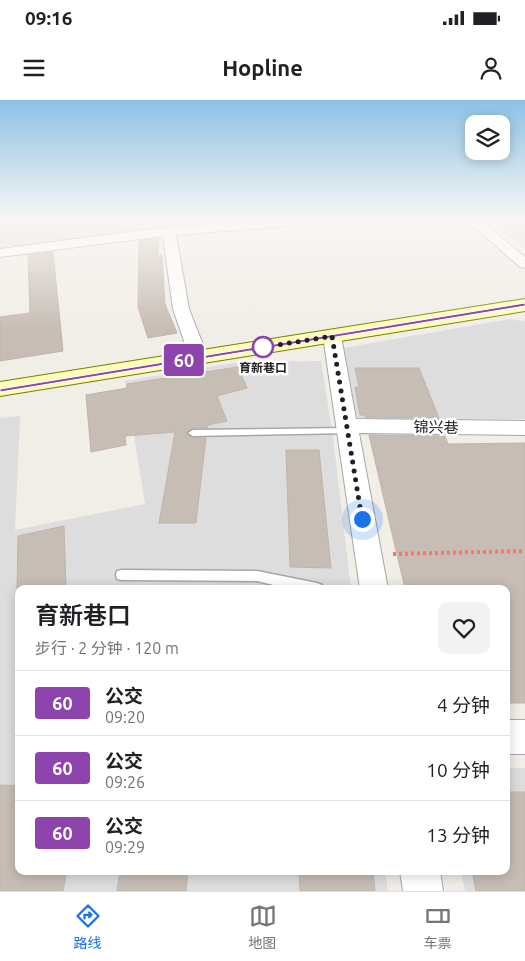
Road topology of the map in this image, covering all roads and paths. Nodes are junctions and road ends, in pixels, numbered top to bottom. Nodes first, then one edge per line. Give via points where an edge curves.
1 (173, 256) edge
2 (515, 256) edge
3 (525, 264) edge
4 (525, 295) edge
5 (525, 305) edge
6 (332, 336) junction
7 (194, 347) junction
8 (0, 378) edge
9 (0, 389) edge
10 (348, 428) junction
11 (525, 428) edge
12 (193, 432) dead end
13 (525, 551) edge
14 (368, 555) junction
15 (122, 575) dead end
16 (299, 585) edge
17 (373, 585) edge
18 (510, 737) edge
19 (525, 737) edge
20 (421, 875) edge
21 (423, 891) edge

1 - 7 street via 181,309
2 - 3 street
4 - 7 main road
5 - 6 main road
6 - 9 main road
6 - 10 street
7 - 8 main road
10 - 11 street, 锦兴巷
10 - 12 lane
10 - 14 street
13 - 14 path
14 - 17 street
15 - 16 lane via 257,576
18 - 19 street
20 - 21 street

